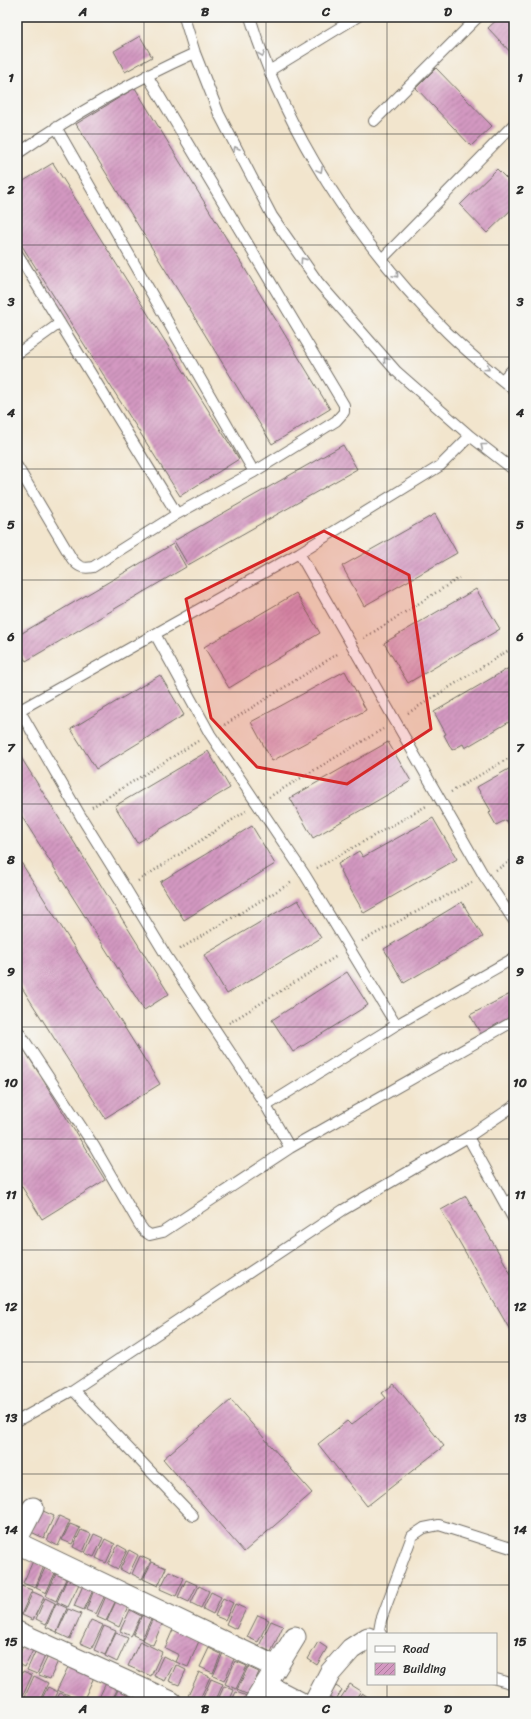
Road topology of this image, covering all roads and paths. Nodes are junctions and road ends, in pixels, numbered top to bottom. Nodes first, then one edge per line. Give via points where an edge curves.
1 (184, 17) edge
2 (250, 17) edge
3 (357, 17) edge
4 (478, 17) edge
5 (195, 52) junction
6 (269, 71) junction
7 (147, 75) junction
8 (374, 121) dead end
9 (514, 124) edge
10 (56, 127) junction
11 (17, 154) edge
12 (17, 253) edge
13 (382, 259) junction
14 (60, 323) junction
15 (17, 354) edge
16 (514, 368) edge
17 (502, 380) junction
18 (514, 390) edge
19 (470, 436) junction
20 (17, 466) edge
21 (514, 470) edge
22 (254, 472) junction
23 (176, 514) junction
24 (299, 553) junction
25 (459, 578) dead end
26 (155, 634) junction
27 (352, 645) junction
28 (514, 647) edge
29 (18, 708) edge
30 (395, 721) junction
31 (210, 734) junction
32 (514, 755) edge
33 (439, 798) junction
34 (258, 803) junction
35 (80, 815) junction
36 (306, 875) junction
37 (126, 889) junction
38 (514, 921) edge
39 (167, 957) junction
40 (514, 958) edge
41 (514, 1021) edge
42 (396, 1025) junction
43 (17, 1029) edge
44 (266, 1106) junction
45 (514, 1106) edge
46 (468, 1137) junction
47 (290, 1148) junction
48 (514, 1198) edge
49 (505, 1203) junction
50 (514, 1220) edge
51 (73, 1390) junction
52 (17, 1421) edge
53 (33, 1508) dead end
54 (193, 1516) dead end
55 (17, 1539) edge
56 (17, 1543) edge
57 (514, 1549) edge
58 (17, 1632) edge
59 (375, 1633) edge
60 (295, 1637) dead end
61 (367, 1639) edge
62 (497, 1679) edge
63 (514, 1684) edge
64 (266, 1685) edge
65 (171, 1702) edge
66 (299, 1702) edge
67 (315, 1702) edge

1 - 5 lane
2 -> 6 lane
3 - 6 lane
4 - 8 lane
5 - 7 lane
19 -> 5 lane via 396,371 318,282 272,216 219,114
6 -> 13 lane via 326,183 368,244
7 - 10 lane
7 - 22 lane via 344,405 344,412 336,421
9 - 13 lane
10 - 11 lane
10 - 22 lane
12 - 14 lane
13 -> 17 lane via 441,327
14 - 15 lane
14 - 23 lane
16 - 17 lane
17 - 18 lane
21 -> 19 lane
19 - 24 lane via 440,466
20 - 23 lane via 72,559 77,566 86,569
22 - 23 lane
24 - 26 lane
24 - 27 lane
25 - 27 path
26 - 29 lane
26 - 31 lane
27 - 30 lane
27 - 31 path
28 - 30 path
29 - 35 lane
30 - 33 lane
30 - 34 path
31 - 34 lane
31 - 35 path
32 - 33 path
33 - 36 path
33 - 38 lane via 484,876
34 - 36 lane
34 - 37 path
35 - 37 lane
36 - 39 path
36 - 42 lane
37 - 39 lane
39 - 44 lane
40 - 42 lane
41 - 47 lane
42 - 44 lane
43 - 47 lane via 94,1146 139,1224 150,1235 163,1232
44 - 47 lane
45 - 46 lane
46 - 49 lane
46 - 51 lane via 343,1210
48 - 49 lane
49 - 50 lane
51 - 52 lane
51 - 54 lane
53 - 55 street
56 - 64 street
57 - 59 lane via 439,1525 424,1528 412,1536
58 - 65 street
60 - 64 street
61 - 67 street via 351,1649 330,1674
62 - 63 lane
64 - 66 street

